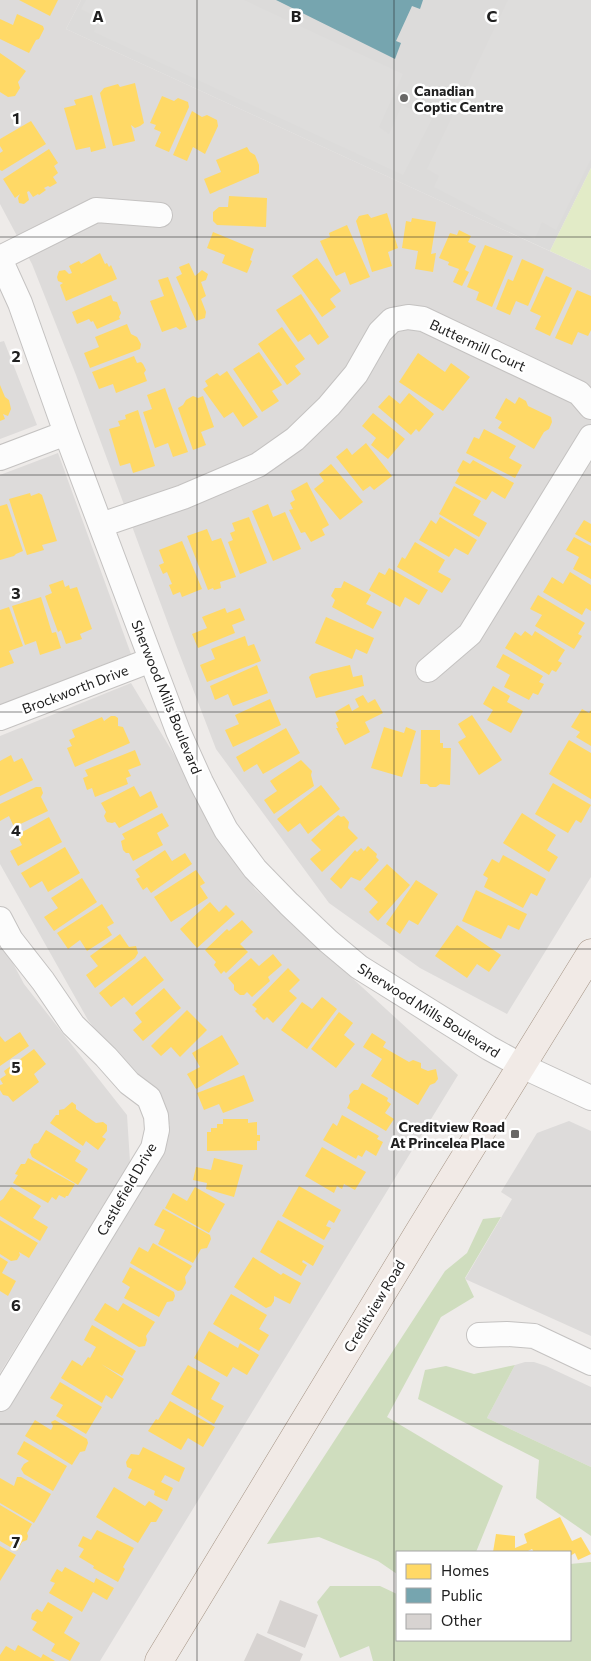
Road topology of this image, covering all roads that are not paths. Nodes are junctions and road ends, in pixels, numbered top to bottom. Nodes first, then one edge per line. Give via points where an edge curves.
1 (160, 215) dead end
2 (0, 259) edge
3 (591, 407) edge
4 (66, 433) junction
5 (591, 437) edge
6 (0, 458) edge
7 (101, 525) junction
8 (151, 660) junction
9 (428, 670) dead end
10 (0, 718) edge
11 (0, 919) edge
12 (591, 953) edge
13 (522, 1066) junction
14 (591, 1098) edge
15 (479, 1335) dead end
16 (591, 1363) edge
17 (0, 1399) edge
18 (159, 1661) edge

1 - 2 street via 96,210
2 - 4 street, Sherwood Mills Boulevard via 20,303
3 - 7 street, Buttermill Court via 579,393 423,319 392,320 380,332 356,374 294,440 258,465 183,497
4 - 6 street
4 - 7 street, Sherwood Mills Boulevard
5 - 9 street via 470,634
7 - 8 street, Sherwood Mills Boulevard
8 - 10 street, Brockworth Drive
8 - 13 street, Sherwood Mills Boulevard via 201,782 226,830 255,869 359,967
11 - 17 street, Castlefield Drive via 11,940 73,1025 129,1083 149,1098 157,1130 153,1148
12 - 13 main road, Creditview Road
13 - 14 street, Sherwood Mills Boulevard
13 - 18 main road, Creditview Road
15 - 16 street via 534,1336

